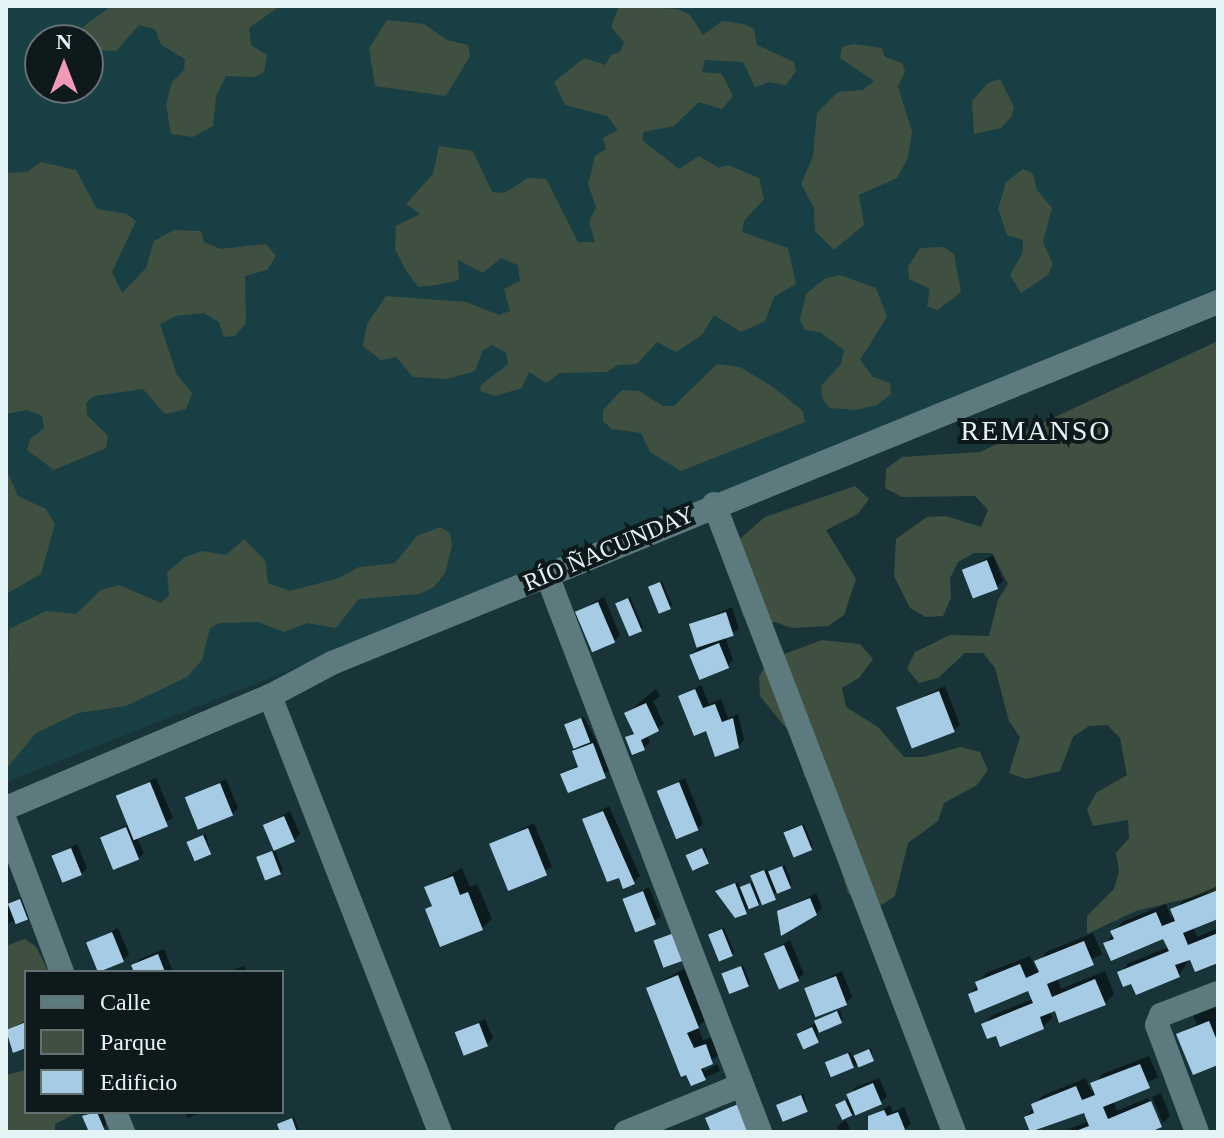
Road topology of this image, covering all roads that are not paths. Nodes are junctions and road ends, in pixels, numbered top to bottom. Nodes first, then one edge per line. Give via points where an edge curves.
1 (1218, 302) edge
2 (714, 504) junction
3 (547, 575) junction
4 (270, 696) junction
5 (6, 808) edge
6 (6, 823) edge
7 (61, 970) edge
8 (1218, 993) edge
9 (742, 1085) junction
10 (1204, 1128) edge
11 (440, 1132) edge
12 (626, 1132) edge
13 (760, 1132) edge
14 (954, 1132) edge

1 - 2 street, RÍO ÑACUNDAY
2 - 3 street, RÍO ÑACUNDAY
2 - 14 street
3 - 4 street, RÍO ÑACUNDAY via 332,663
3 - 9 street
4 - 5 street, RÍO ÑACUNDAY
4 - 11 street
6 - 7 street
8 - 10 street via 1161,1015 1157,1025
9 - 12 street
9 - 13 street

